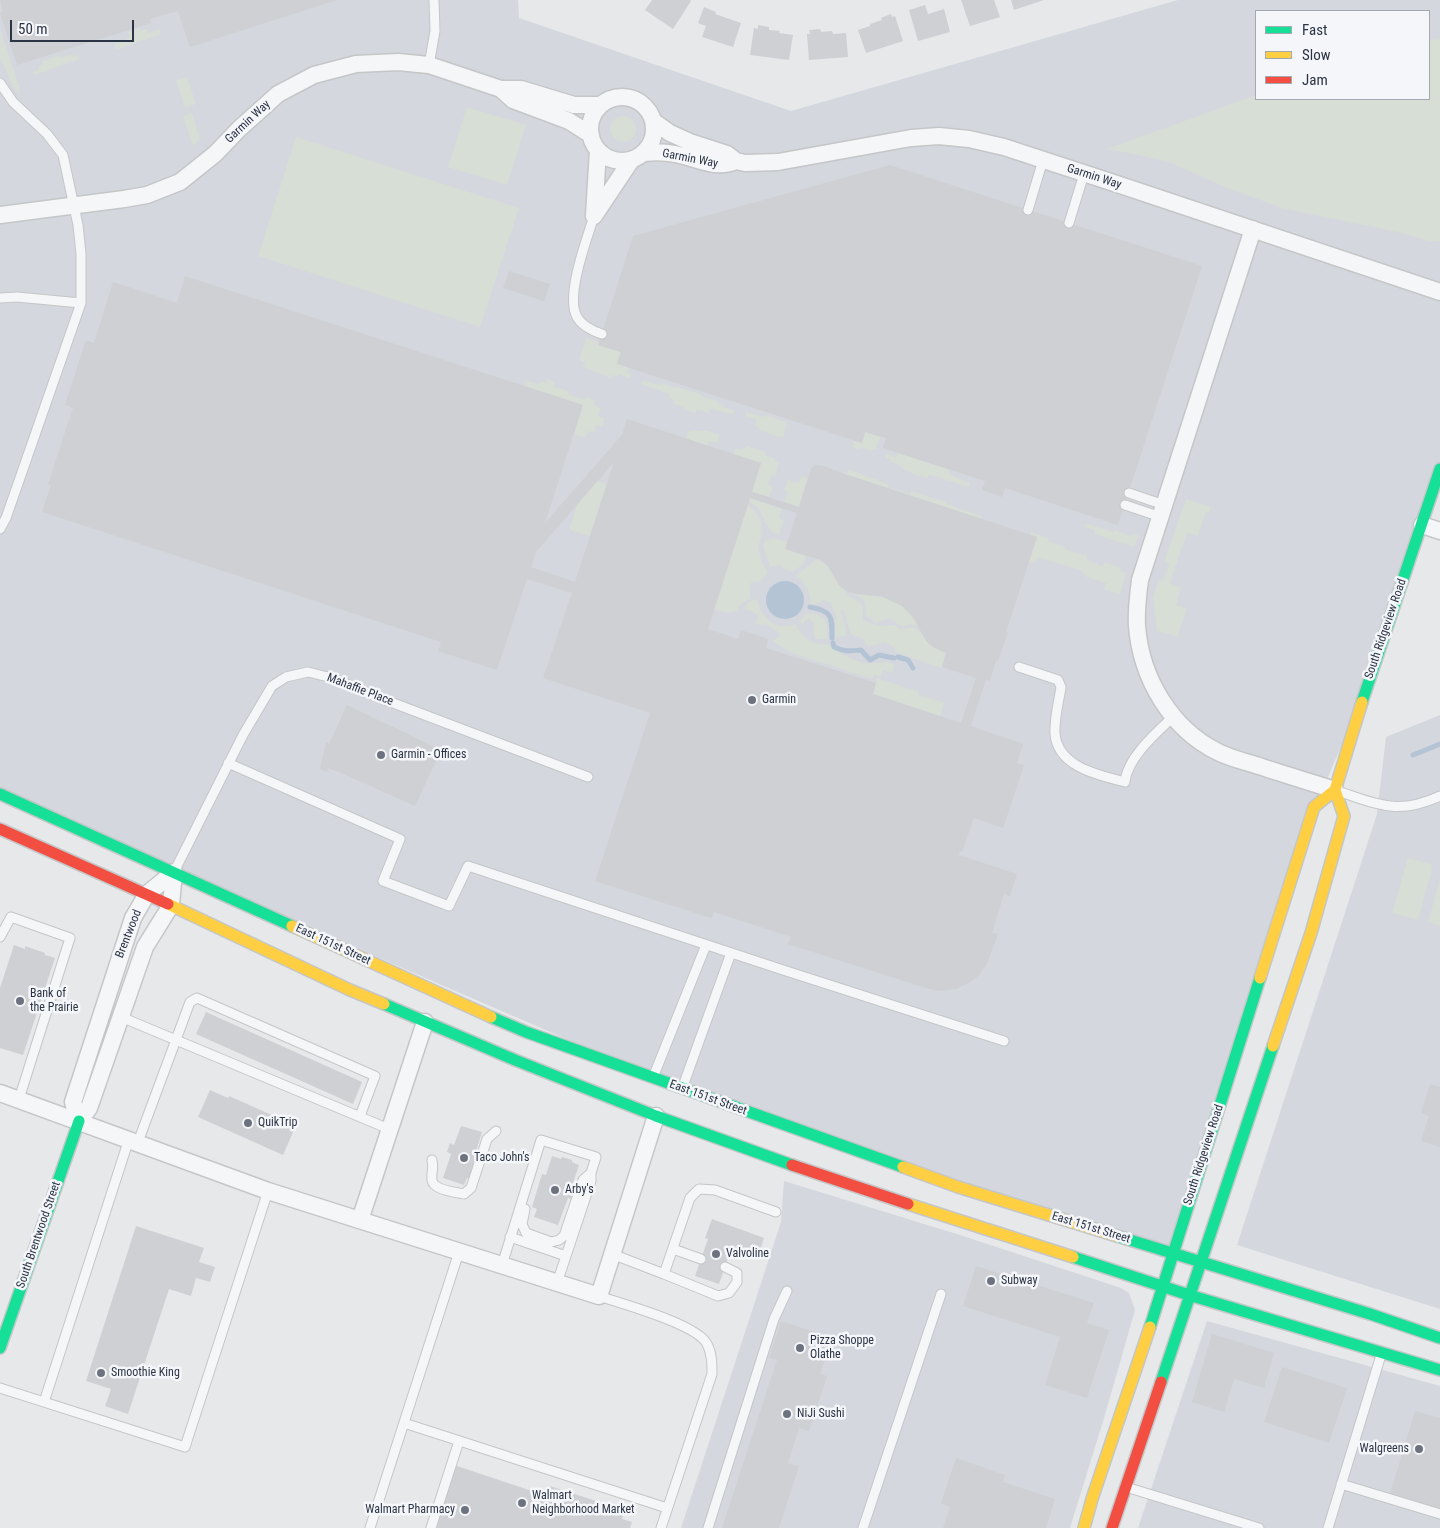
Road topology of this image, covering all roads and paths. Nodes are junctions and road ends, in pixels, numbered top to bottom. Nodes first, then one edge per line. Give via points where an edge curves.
1 (434, 0) edge
2 (429, 66) junction
3 (0, 83) edge
4 (501, 89) junction
5 (601, 105) junction
6 (653, 122) junction
7 (591, 135) junction
8 (598, 150) junction
9 (638, 156) junction
10 (1043, 160) junction
11 (736, 162) junction
12 (1084, 174) junction
13 (74, 204) junction
14 (1028, 210) dead end
15 (0, 215) edge
16 (594, 216) junction
17 (1069, 223) dead end
18 (1253, 229) junction
19 (1440, 292) edge
20 (0, 298) edge
21 (81, 303) junction
22 (602, 334) dead end
23 (1440, 469) edge
24 (1129, 493) dead end
25 (1125, 505) dead end
26 (1162, 511) junction
27 (1422, 525) junction
28 (0, 529) edge
29 (1440, 531) edge
30 (1019, 668) dead end
31 (1173, 717) junction
32 (228, 763) junction
33 (588, 777) dead end
34 (1335, 790) junction
35 (0, 794) edge
36 (1440, 796) edge
37 (0, 828) edge
38 (174, 872) junction
39 (147, 894) junction
40 (170, 906) junction
41 (0, 937) edge
42 (706, 944) junction
43 (731, 953) junction
44 (121, 1016) junction
45 (431, 1024) junction
46 (464, 1027) dead end
47 (175, 1039) junction
48 (1004, 1041) dead end
49 (653, 1078) junction
50 (640, 1087) dead end
51 (682, 1089) junction
52 (0, 1092) edge
53 (19, 1099) junction
54 (686, 1114) dead end
55 (360, 1116) junction
56 (656, 1116) junction
57 (79, 1122) junction
58 (389, 1129) junction
59 (496, 1131) dead end
60 (134, 1140) junction
61 (432, 1160) dead end
62 (903, 1168) junction
63 (875, 1170) dead end
64 (591, 1172) junction
65 (531, 1173) junction
66 (268, 1191) junction
67 (776, 1212) dead end
68 (360, 1220) junction
69 (510, 1237) junction
70 (673, 1249) junction
71 (459, 1252) junction
72 (1173, 1253) junction
73 (612, 1254) junction
74 (566, 1256) junction
75 (701, 1259) dead end
76 (1201, 1262) junction
77 (502, 1265) junction
78 (725, 1267) dead end
79 (664, 1274) junction
80 (557, 1283) junction
81 (1163, 1286) junction
82 (787, 1291) dead end
83 (941, 1294) dead end
84 (1189, 1295) junction
85 (599, 1296) junction
86 (1440, 1338) edge
87 (0, 1348) edge
88 (1382, 1352) junction
89 (1440, 1370) edge
90 (0, 1388) edge
91 (44, 1402) junction
92 (404, 1423) junction
93 (459, 1441) junction
94 (1341, 1484) junction
95 (1126, 1486) junction
96 (667, 1508) junction
97 (1440, 1514) edge
98 (370, 1528) edge
99 (431, 1528) edge
100 (661, 1528) edge
101 (708, 1528) edge
102 (864, 1528) edge
103 (1084, 1528) edge
104 (1112, 1528) edge
105 (1260, 1528) edge
106 (1328, 1528) edge

1 - 2 lane via 435,31
2 - 4 street, Garmin Way
2 - 13 street, Garmin Way via 398,62 356,64 314,75 278,94 215,154 180,182 147,195
3 - 13 lane via 13,102 63,154
4 - 5 street, Garmin Way via 521,89 574,105
4 - 7 street, Garmin Way via 513,100 569,121
5 - 6 street, Garmin Way via 619,97 632,99 648,110
5 - 7 street via 592,118
6 - 9 street, Garmin Way via 652,142
6 - 11 street, Garmin Way via 690,142 727,154
7 - 8 street
8 - 9 street, Garmin Way via 612,159 625,161
8 - 16 street
9 - 11 street, Garmin Way via 675,154 726,166
9 - 16 street
10 - 11 street, Garmin Way via 1004,147 939,136 778,162
10 - 12 street, Garmin Way
10 - 14 lane
12 - 17 lane
12 - 18 street, Garmin Way
13 - 15 street, Garmin Way
13 - 21 lane via 81,254
16 - 22 lane via 578,271 573,303 578,319
18 - 19 street, Garmin Way
18 - 26 street
20 - 21 lane
21 - 28 lane
23 - 27 main road, South Ridgeview Road
24 - 26 lane
25 - 26 lane
26 - 31 street via 1140,580 1137,626 1145,668
27 - 29 street
27 - 34 main road, South Ridgeview Road via 1364,692
30 - 31 lane via 1058,680 1061,687 1055,733 1057,743 1070,761 1096,774 1125,782 1131,763
31 - 34 street via 1200,742 1219,752
32 - 33 lane, Mahaffie Place via 272,686 286,677 308,672 332,678
32 - 38 lane, Mahaffie Place
32 - 42 lane via 400,839 383,881 433,900 449,906 468,866
34 - 36 lane via 1394,808 1424,804
34 - 72 main road, South Ridgeview Road via 1314,807
34 - 76 main road via 1344,816 1310,933
35 - 38 main road, East 151st Street
37 - 39 main road
38 - 39 street, Brentwood
38 - 40 street, Brentwood
38 - 49 main road, East 151st Street via 517,1028
39 - 40 main road
39 - 57 street, Brentwood via 125,940 73,1102
40 - 44 street, Brentwood via 145,948
40 - 45 main road
41 - 53 lane via 11,917 70,938
42 - 43 lane
42 - 49 lane
43 - 48 lane
43 - 51 lane
44 - 47 lane
44 - 57 street, Brentwood via 89,1108
45 - 46 main road
45 - 56 main road
45 - 58 street
47 - 55 lane
47 - 55 lane via 190,1002 197,998 375,1076
47 - 60 lane
49 - 50 main road
49 - 51 main road, East 151st Street
51 - 62 main road, East 151st Street
52 - 53 street
53 - 57 street
54 - 56 main road
55 - 58 lane
56 - 73 street
56 - 81 main road via 805,1170
57 - 60 street
57 - 87 main road, South Brentwood Street
58 - 68 street
59 - 61 lane via 487,1139 472,1188 464,1194 435,1186 431,1177 434,1169
60 - 66 street
60 - 91 lane
62 - 63 main road
62 - 72 main road, East 151st Street
64 - 65 lane via 596,1157 541,1140
64 - 65 lane via 583,1180 564,1236 551,1242 529,1235 523,1229 522,1219 533,1183
64 - 74 lane via 591,1181
65 - 69 lane
66 - 68 street
66 - 91 lane via 185,1447
67 - 70 lane via 715,1190 699,1189 690,1198
68 - 71 street
69 - 74 lane
69 - 77 lane
70 - 75 lane
70 - 79 lane
71 - 77 street
71 - 92 lane
72 - 76 main road, East 151st Street
72 - 81 main road, South Ridgeview Road
73 - 79 lane
73 - 85 street
74 - 80 lane
76 - 84 main road
76 - 86 main road, East 151st Street
77 - 80 street
78 - 79 lane via 737,1273 737,1282 729,1293 718,1296
80 - 85 street
81 - 84 main road
81 - 103 main road, South Ridgeview Road
82 - 101 lane via 774,1320
83 - 102 lane
84 - 88 main road
84 - 95 main road
85 - 96 lane via 699,1334 711,1353 712,1374
88 - 89 main road
88 - 94 lane
90 - 91 lane
92 - 93 lane
92 - 98 lane
93 - 96 lane
93 - 99 lane
94 - 97 lane
94 - 106 lane
95 - 104 main road
95 - 105 lane
96 - 100 lane

